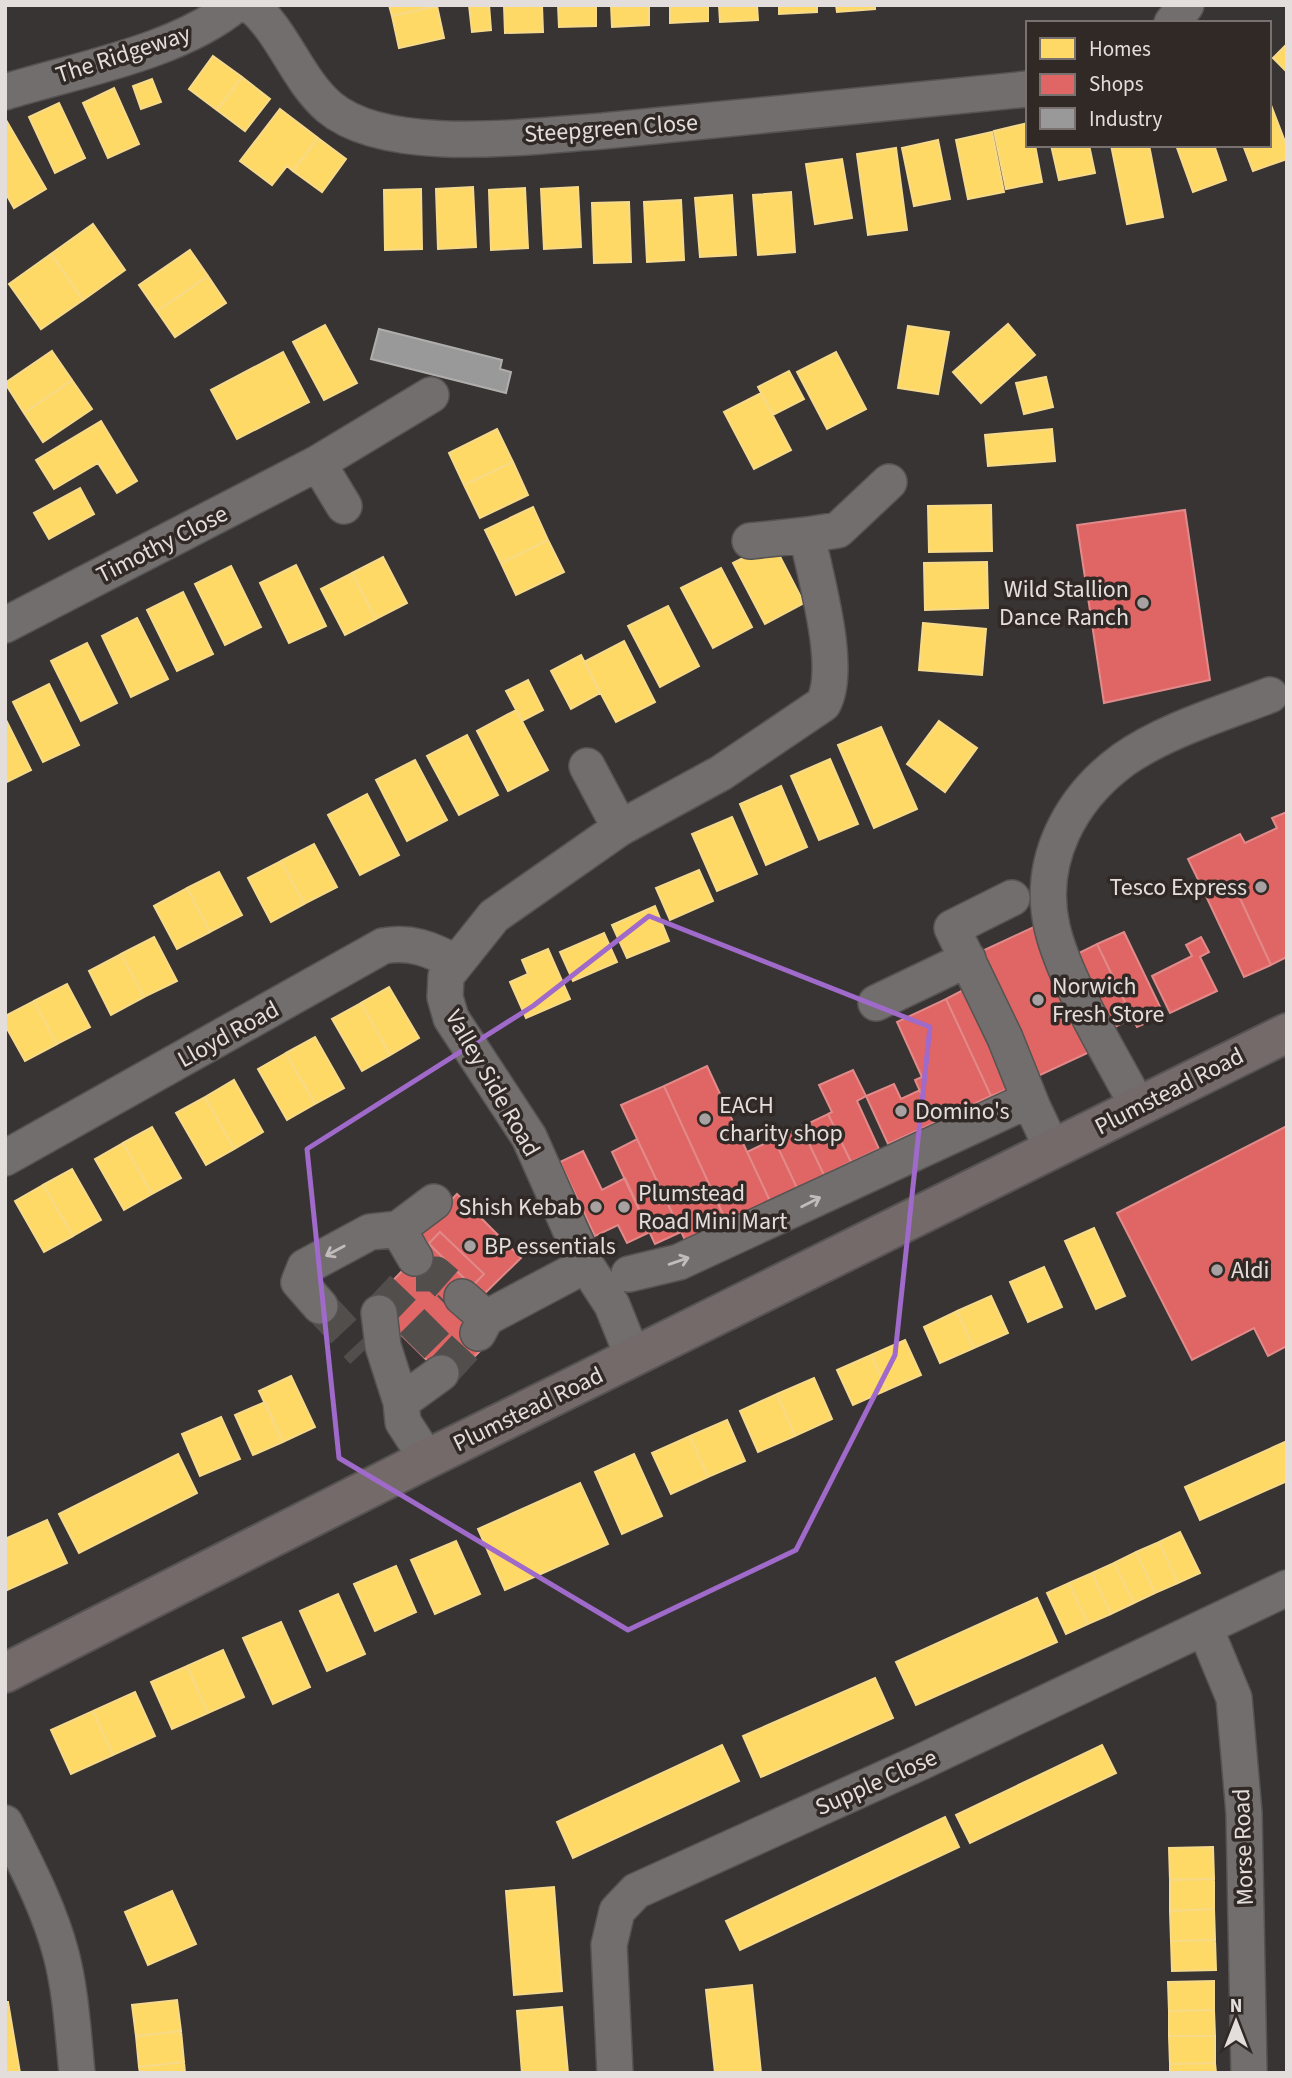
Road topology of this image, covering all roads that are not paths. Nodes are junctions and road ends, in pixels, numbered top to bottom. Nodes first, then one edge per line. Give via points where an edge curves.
1 (235, 5) edge
2 (251, 5) edge
3 (1186, 5) edge
4 (1174, 21) edge
5 (1026, 89) edge
6 (5, 92) edge
7 (431, 395) dead end
8 (318, 463) junction
9 (889, 482) dead end
10 (344, 506) dead end
11 (807, 535) junction
12 (750, 541) dead end
13 (5, 625) edge
14 (1270, 695) dead end
15 (587, 766) dead end
16 (620, 828) junction
17 (1012, 898) dead end
18 (968, 959) junction
19 (455, 962) junction
20 (876, 1003) dead end
21 (1287, 1033) edge
22 (1137, 1105) junction
23 (1025, 1107) junction
24 (1053, 1150) junction
25 (5, 1158) edge
26 (434, 1202) dead end
27 (586, 1265) junction
28 (629, 1274) dead end
29 (320, 1306) tunnel mouth
30 (469, 1313) tunnel mouth
31 (363, 1352) tunnel mouth
32 (633, 1357) junction
33 (401, 1402) junction
34 (426, 1459) junction
35 (1287, 1588) edge
36 (1205, 1628) junction
37 (5, 1673) edge
38 (5, 1823) edge
39 (77, 2073) edge
40 (615, 2073) edge
41 (1249, 2073) edge

1 - 6 street, The Ridgeway via 214,23 169,42
2 - 5 street, Steepgreen Close via 263,16 304,81 331,108 359,125 413,137 603,131
3 - 4 street
7 - 8 street, Timothy Close
8 - 10 street
8 - 13 street, Timothy Close
9 - 11 street via 838,530
11 - 12 street
11 - 16 street, Valley Side Road via 831,664 830,692 823,704 721,773
14 - 22 street via 1188,726 1124,760 1078,804 1056,843 1048,883 1052,927 1067,969
15 - 16 street
16 - 19 street, Valley Side Road via 494,916
17 - 18 street via 952,928
18 - 20 street
18 - 23 street
19 - 25 street, Lloyd Road via 425,947 383,946
19 - 27 street, Valley Side Road via 446,976 451,1018 529,1137
21 - 22 main road, Plumstead Road
22 - 24 main road, Plumstead Road
23 - 24 street
28 -> 23 street via 679,1262
24 - 32 main road, Plumstead Road
26 -> 29 street via 407,1244 370,1232 305,1267 299,1282
27 - 30 street
27 - 32 street, Valley Side Road via 612,1305
31 - 33 street
32 - 34 main road, Plumstead Road
33 - 33 street via 410,1344
33 - 34 street via 403,1422
34 - 37 main road, Plumstead Road
35 - 36 street, Supple Close
36 - 40 street, Supple Close via 636,1891 617,1911 610,1945
36 - 41 street, Morse Road via 1234,1698 1244,1813
38 - 39 street via 48,1914 61,1954

